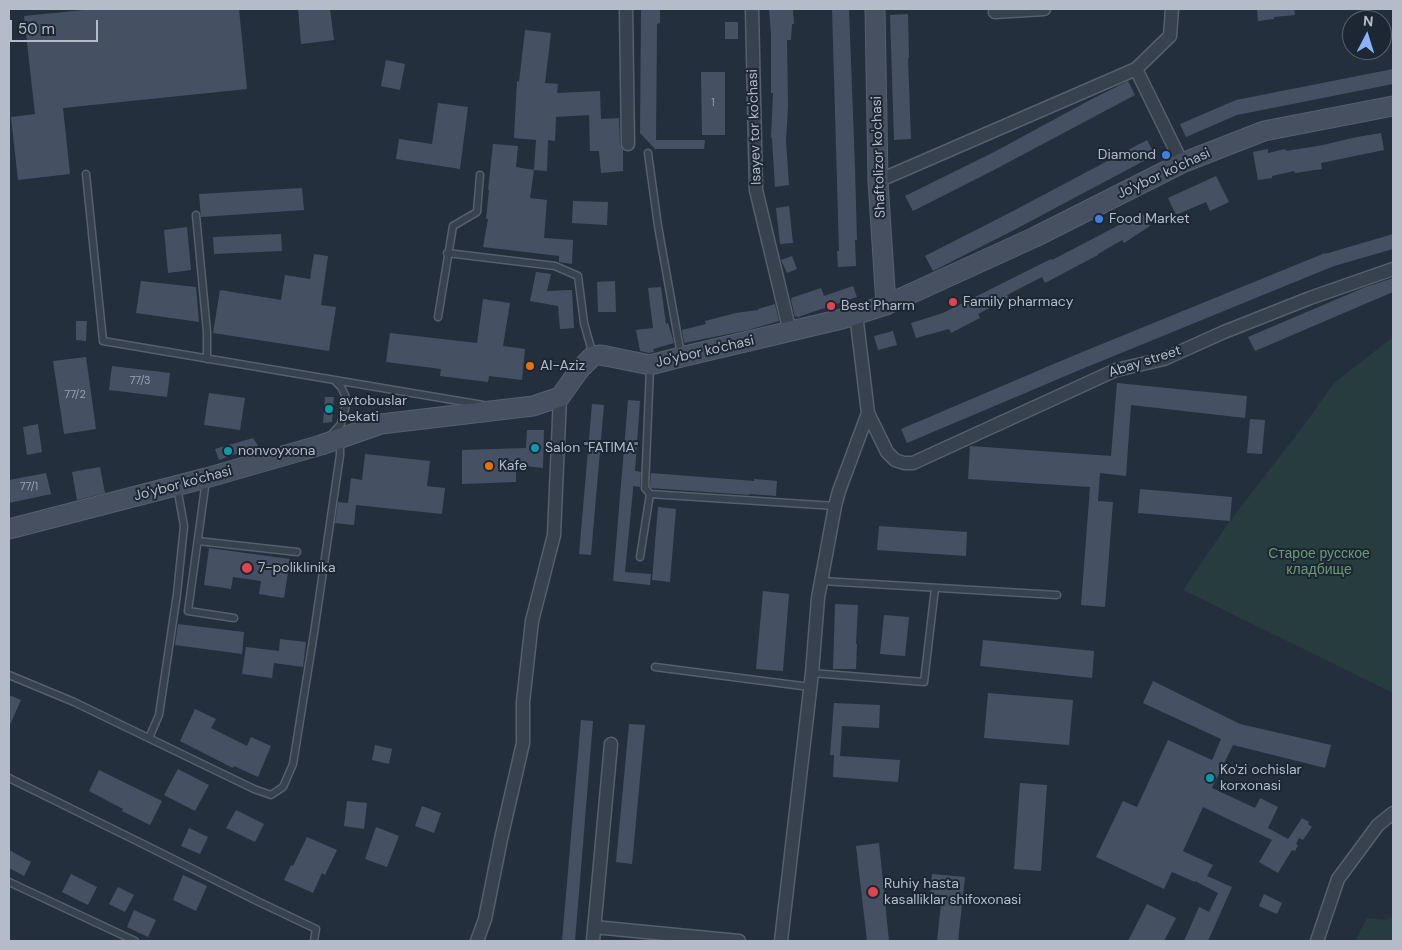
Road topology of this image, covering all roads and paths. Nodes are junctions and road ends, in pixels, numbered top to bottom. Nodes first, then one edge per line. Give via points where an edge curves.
1 (626, 9) edge
2 (752, 9) edge
3 (875, 9) edge
4 (1044, 9) edge
5 (1172, 9) edge
6 (995, 12) dead end
7 (1136, 69) junction
8 (1393, 106) edge
9 (628, 144) dead end
10 (648, 153) dead end
11 (1182, 162) junction
12 (86, 174) dead end
13 (480, 175) dead end
14 (878, 181) junction
15 (196, 215) dead end
16 (448, 253) junction
17 (1393, 269) edge
18 (886, 305) junction
19 (856, 314) junction
20 (438, 317) dead end
21 (790, 332) junction
22 (593, 356) junction
23 (681, 357) junction
24 (207, 359) junction
25 (650, 365) junction
26 (335, 381) junction
27 (560, 397) junction
28 (504, 408) junction
29 (868, 413) junction
30 (340, 438) junction
31 (321, 445) junction
32 (206, 478) junction
33 (177, 486) junction
34 (650, 494) junction
35 (835, 506) junction
36 (9, 529) edge
37 (198, 541) junction
38 (297, 552) dead end
39 (640, 556) dead end
40 (822, 581) junction
41 (935, 588) junction
42 (1057, 594) dead end
43 (234, 618) dead end
44 (655, 667) dead end
45 (812, 673) junction
46 (9, 675) edge
47 (810, 687) junction
48 (148, 738) junction
49 (611, 744) dead end
50 (9, 778) edge
51 (1393, 813) edge
52 (9, 882) edge
53 (594, 927) junction
54 (135, 941) edge
55 (314, 941) edge
56 (477, 941) edge
57 (593, 941) edge
58 (738, 941) edge
59 (781, 941) edge
60 (1317, 941) edge

1 - 9 street
2 - 21 street, Isayev tor ko'chasi via 756,190
3 - 14 street, Shaftolizor ko'chasi
4 - 6 street
5 - 7 street via 1170,36
7 - 11 street
7 - 14 street
8 - 11 street, Jo'ybor ko'chasi via 1264,131
10 - 23 lane
11 - 18 street, Jo'ybor ko'chasi via 1035,237
12 - 24 lane via 103,341
13 - 16 lane via 477,212 453,226
14 - 18 street, Shaftolizor ko'chasi
15 - 24 lane
16 - 20 lane
16 - 22 lane via 555,266 578,276 584,323
17 - 29 street, Abay street via 1310,298 1164,359 1116,370 913,463 895,460
18 - 19 street, Jo'ybor ko'chasi
19 - 21 street, Jo'ybor ko'chasi
19 - 29 street
21 - 23 street, Jo'ybor ko'chasi
22 - 25 street, Jo'ybor ko'chasi
22 - 27 street
23 - 25 street, Jo'ybor ko'chasi
24 - 26 lane
25 - 34 lane via 645,488
26 - 28 lane
26 - 31 lane via 345,395 344,415 341,424
27 - 28 street, Jo'ybor ko'chasi via 533,406
27 - 56 street via 554,534 532,621 522,702 524,743 485,919
28 - 30 street, Jo'ybor ko'chasi via 381,424
29 - 35 street
30 - 31 street, Jo'ybor ko'chasi
30 - 48 lane via 293,764 283,788 271,795
31 - 32 street, Jo'ybor ko'chasi
32 - 33 street, Jo'ybor ko'chasi
32 - 37 lane
33 - 36 street, Jo'ybor ko'chasi
33 - 48 lane via 184,526 177,594 160,715
34 - 35 lane
34 - 39 lane
35 - 40 street
37 - 38 lane
37 - 43 lane via 188,610
40 - 41 lane
40 - 45 street
41 - 42 lane
41 - 45 lane via 924,682
44 - 47 lane
45 - 47 street
46 - 48 lane
47 - 59 street
49 - 53 street
50 - 55 lane via 316,929
51 - 60 street via 1378,825 1338,879
52 - 54 lane
53 - 57 street
53 - 58 street

